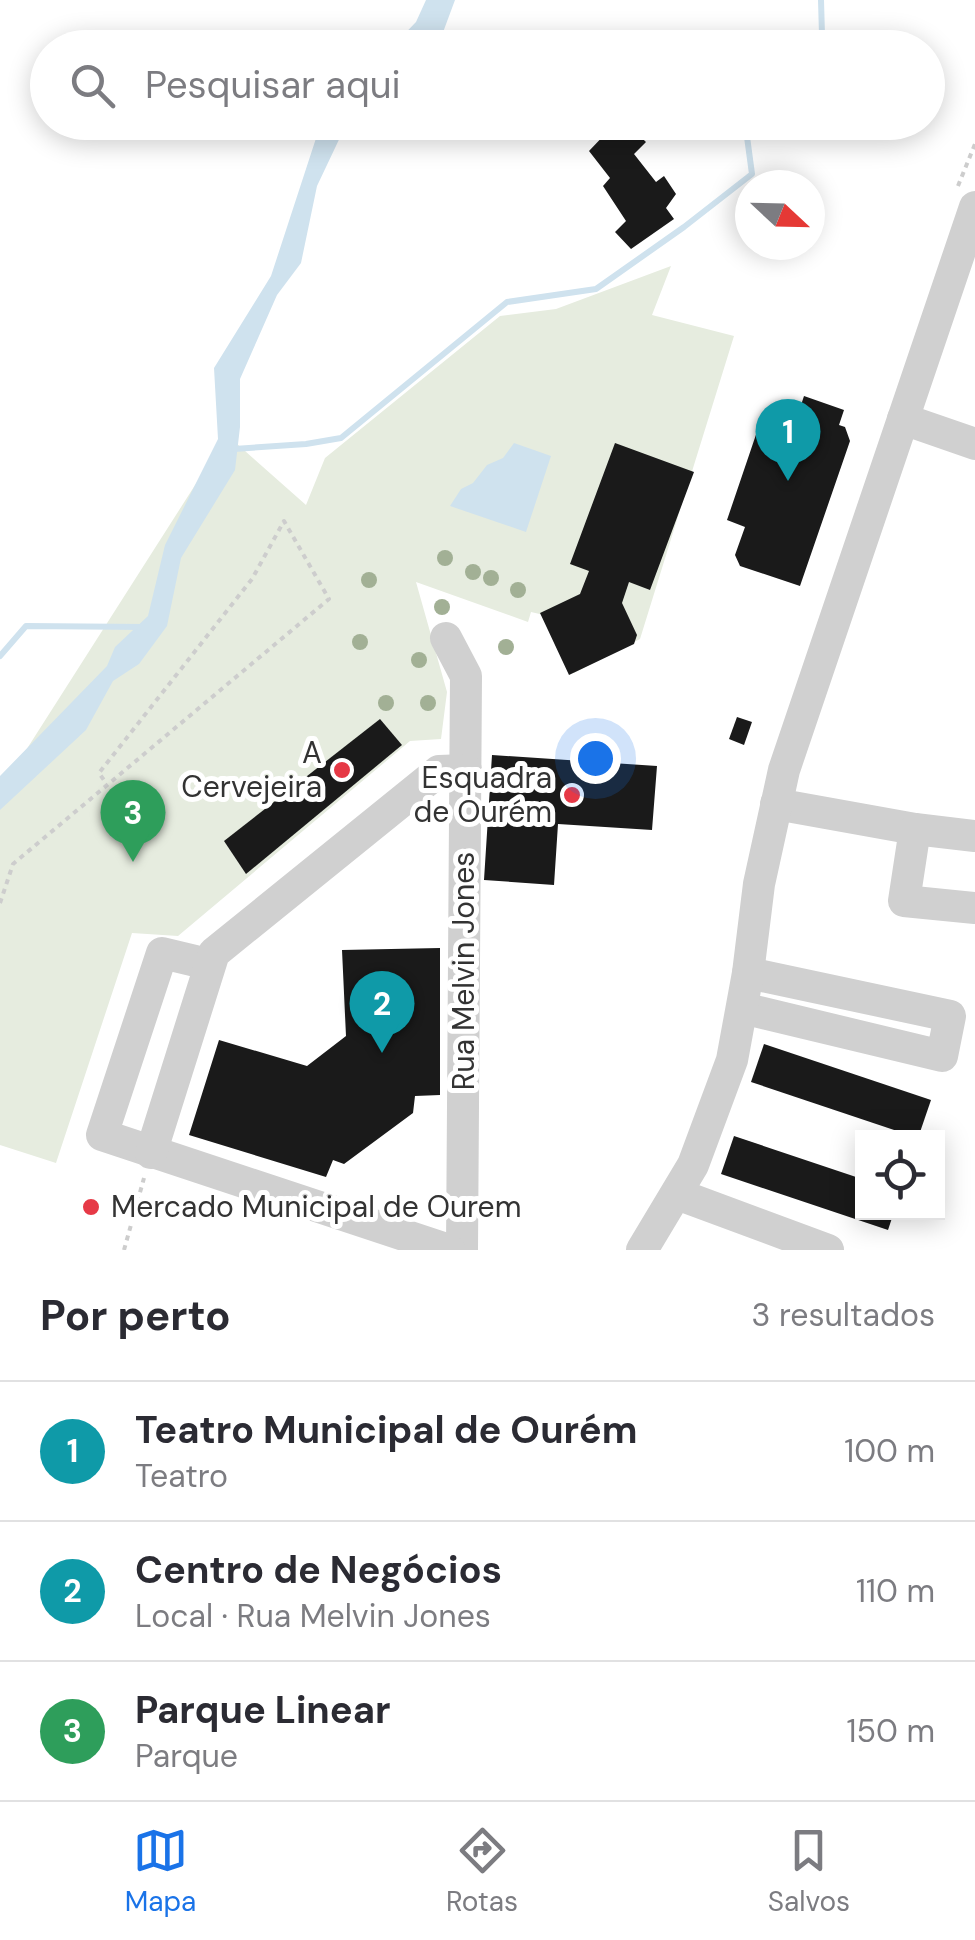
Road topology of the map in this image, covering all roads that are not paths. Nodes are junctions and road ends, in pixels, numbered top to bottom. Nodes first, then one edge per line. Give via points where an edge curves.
1 (975, 208) edge
2 (903, 419) junction
3 (975, 444) edge
4 (446, 638) dead end
5 (466, 770) junction
6 (776, 804) junction
7 (915, 830) junction
8 (975, 836) edge
9 (975, 908) edge
10 (208, 964) junction
11 (748, 973) junction
12 (742, 1008) junction
13 (151, 1153) junction
14 (677, 1194) junction
15 (449, 1250) edge
16 (462, 1250) edge
17 (642, 1250) edge
18 (828, 1250) edge

1 - 2 street
2 - 3 street
2 - 6 street
4 - 5 street, Rua Melvin Jones via 466,676
5 - 10 street via 439,771
5 - 16 street, Rua Melvin Jones
6 - 7 street
6 - 11 street
7 - 8 street
7 - 9 street via 904,901
10 - 13 street
10 - 13 street via 162,953 102,1135
11 - 12 street
11 - 12 street via 950,1016 942,1056
12 - 14 street via 707,1134
13 - 15 street
14 - 17 street
14 - 18 street

